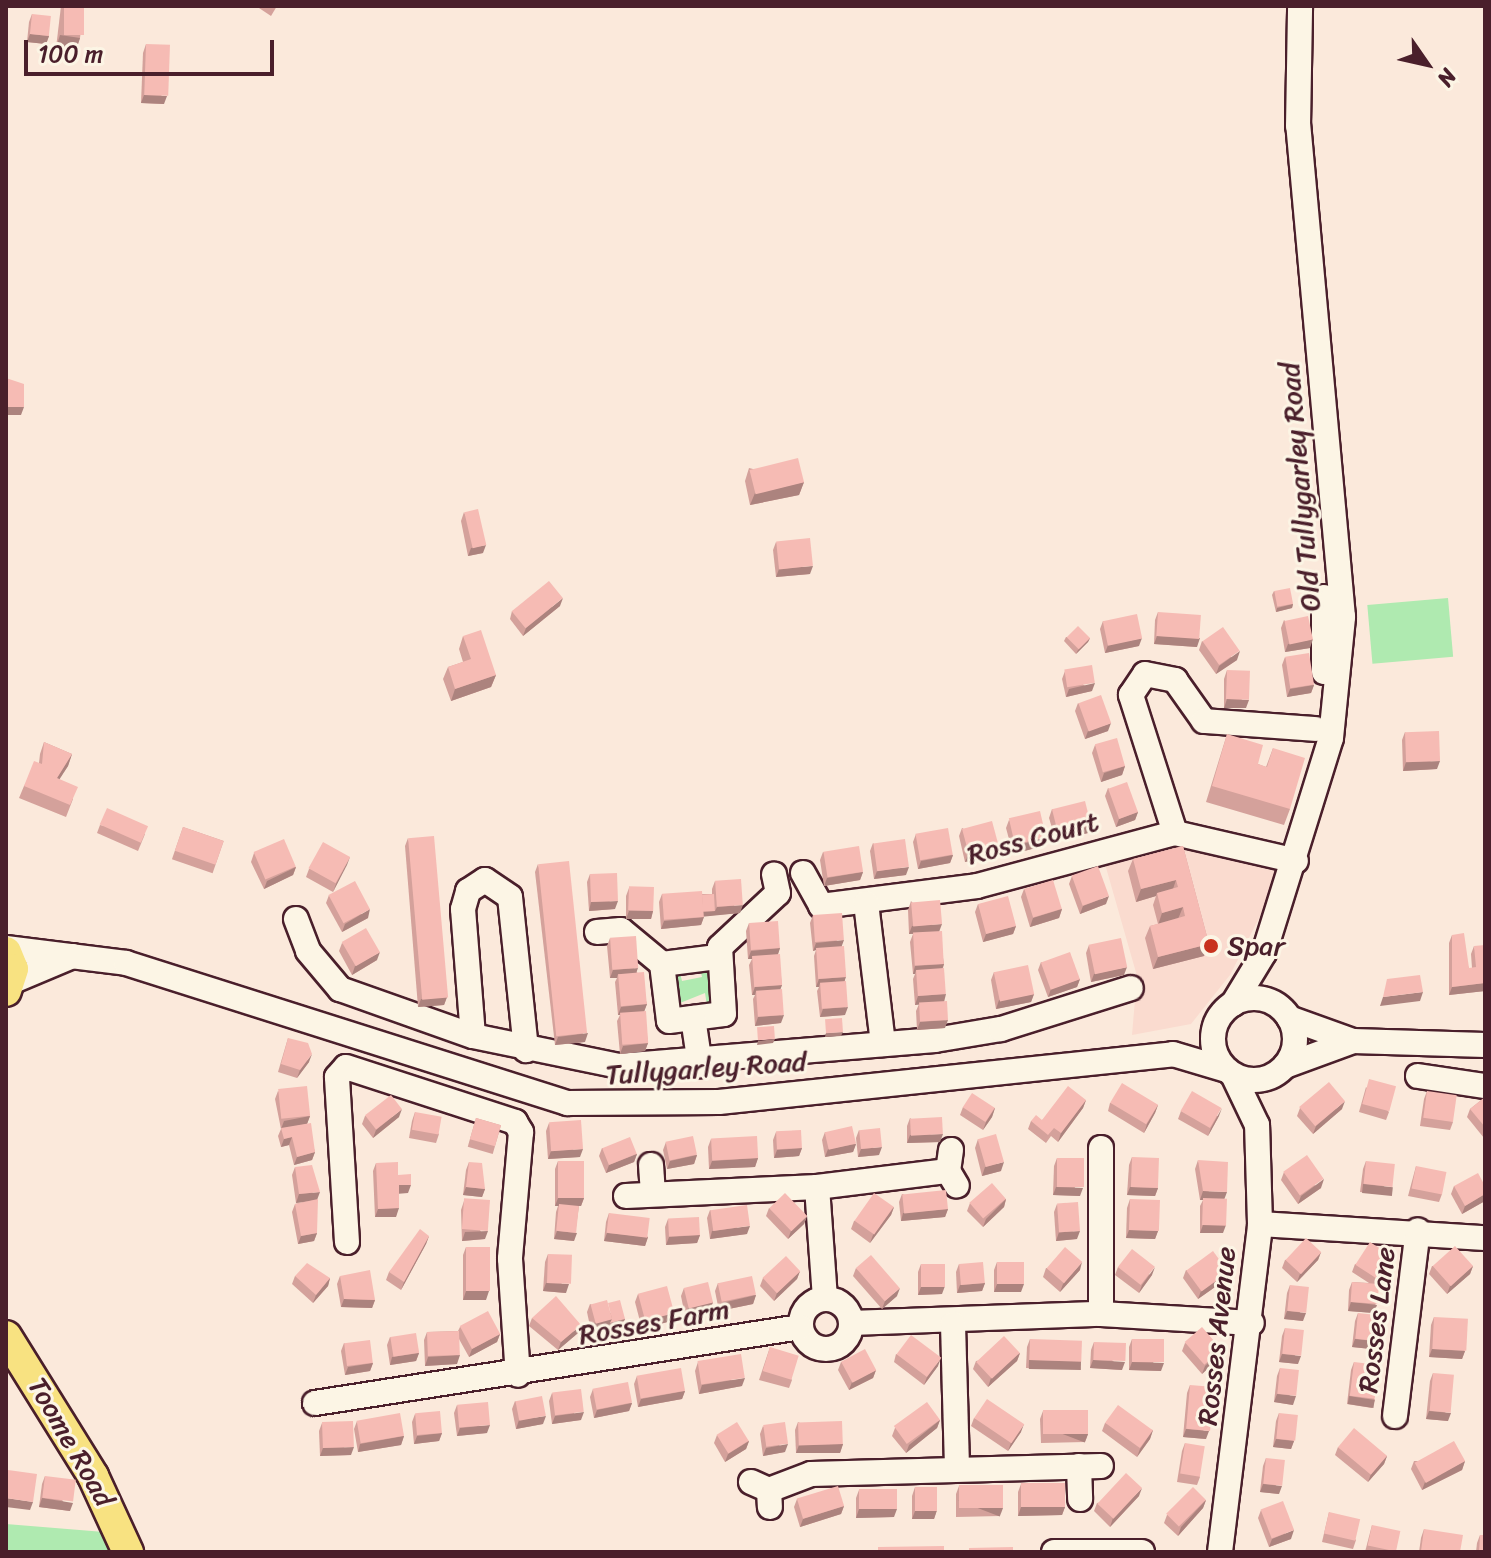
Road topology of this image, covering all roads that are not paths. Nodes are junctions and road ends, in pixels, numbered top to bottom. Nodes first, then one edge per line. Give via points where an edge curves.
1 (1300, 6) edge
2 (1324, 597) dead end
3 (1175, 833) junction
4 (1296, 861) junction
5 (803, 873) dead end
6 (774, 874) dead end
7 (866, 903) junction
8 (296, 919) dead end
9 (597, 932) dead end
10 (6, 950) edge
11 (1264, 953) junction
12 (73, 956) junction
13 (717, 957) junction
14 (662, 964) junction
15 (8, 986) edge
16 (1131, 988) dead end
17 (1233, 1004) junction
18 (1284, 1012) junction
19 (693, 1018) junction
20 (1215, 1027) junction
21 (473, 1036) junction
22 (1353, 1041) junction
23 (883, 1044) junction
24 (1485, 1045) edge
25 (526, 1050) junction
26 (1173, 1054) junction
27 (700, 1065) junction
28 (1282, 1069) junction
29 (1230, 1072) junction
30 (1418, 1076) dead end
31 (1485, 1086) edge
32 (1257, 1125) junction
33 (1102, 1144) dead end
34 (651, 1165) dead end
35 (952, 1169) dead end
36 (817, 1187) junction
37 (653, 1194) junction
38 (626, 1196) dead end
39 (1260, 1224) junction
40 (1418, 1230) junction
41 (1485, 1238) edge
42 (349, 1247) dead end
43 (825, 1298) junction
44 (1101, 1314) junction
45 (851, 1323) junction
46 (1252, 1323) junction
47 (953, 1324) junction
48 (800, 1327) junction
49 (7, 1338) edge
50 (518, 1375) junction
51 (315, 1403) dead end
52 (1395, 1416) dead end
53 (957, 1467) junction
54 (763, 1493) dead end
55 (1080, 1499) dead end
56 (128, 1552) edge
57 (1054, 1552) edge
58 (1142, 1552) edge
59 (1220, 1552) edge

1 - 4 street, Old Tullygarley Road via 1298,126 1343,617 1331,738
2 - 3 street via 1312,741 1204,721 1175,680 1145,674 1131,695
3 - 4 street, Ross Court
3 - 7 street, Ross Court via 977,886
4 - 11 street, Old Tullygarley Road
5 - 7 street, Ross Court via 821,906
6 - 13 street via 778,893 734,929
7 - 23 street
8 - 21 street via 308,951 340,989
9 - 14 street via 621,930
10 - 12 street, Tullygarley Road
10 - 15 main road
11 - 17 street, Old Tullygarley Road
11 - 18 street
12 - 15 street
12 - 26 street, Tullygarley Road via 126,963 567,1103 719,1102
13 - 14 street
13 - 19 street via 724,1014
14 - 19 street via 669,1021
16 - 23 street via 1001,1029
17 - 18 street via 1256,998
17 - 20 street
18 - 22 street
18 - 28 street via 1295,1037
19 - 27 street
20 - 26 street, Tullygarley Road
20 - 29 street via 1213,1045
21 - 25 street
21 - 25 street via 463,909 468,891 485,880 510,897
22 - 24 street
22 - 28 street
23 - 27 street
25 - 27 street via 619,1066
26 - 29 street, Tullygarley Road
28 - 29 street via 1256,1081
28 - 32 street, Rosses Avenue
29 - 32 street, Rosses Avenue
30 - 31 street
32 - 39 street, Rosses Avenue
33 - 44 street
34 - 37 street
35 - 36 street
36 - 37 street
36 - 43 street
37 - 38 street
39 - 40 street, Rosses Lane
39 - 46 street, Rosses Avenue
40 - 41 street, Rosses Lane
40 - 52 street, Rosses Lane
42 - 50 street via 337,1077 346,1067 515,1122 521,1132 510,1259
43 - 45 street via 846,1308
43 - 48 street via 806,1308
44 - 46 street
44 - 47 street
45 - 47 street
45 - 48 street via 840,1345 823,1349
46 - 59 street, Rosses Avenue
47 - 53 street
48 - 50 street, Rosses Farm
49 - 56 main road, Toome Road via 93,1476
50 - 51 street, Rosses Farm
53 - 54 street via 811,1474
53 - 55 street via 1090,1466
57 - 58 street

